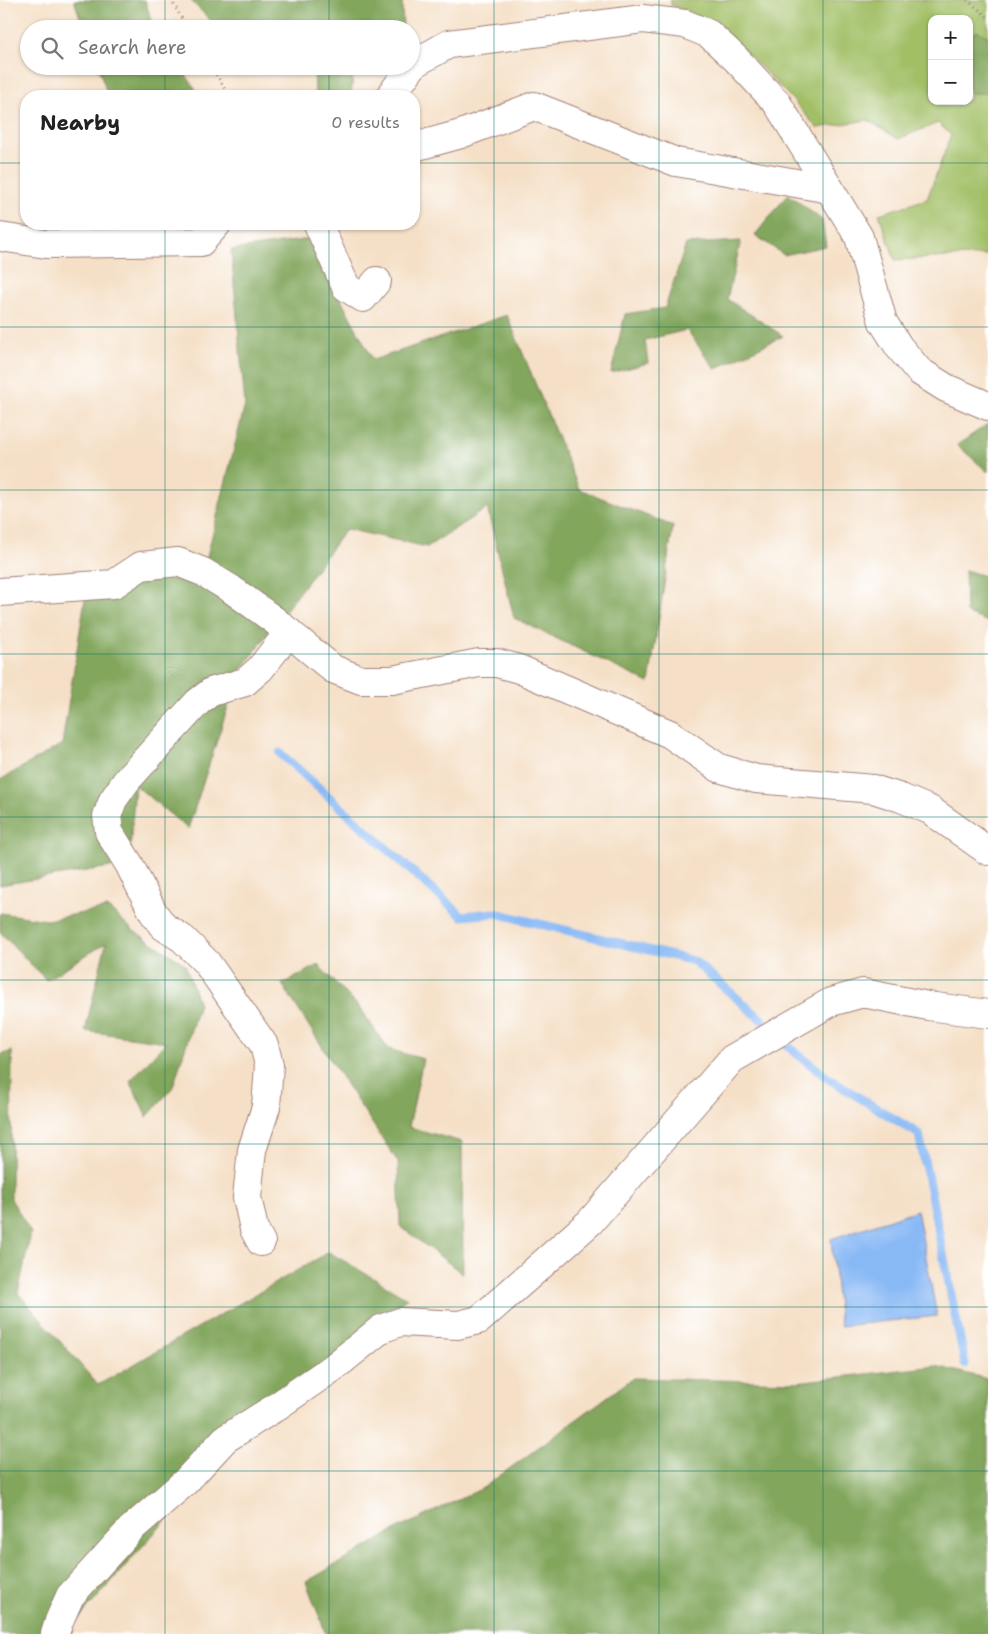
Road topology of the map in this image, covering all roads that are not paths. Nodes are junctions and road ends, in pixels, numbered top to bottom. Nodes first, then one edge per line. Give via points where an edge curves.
1 (420, 61) edge
2 (407, 75) edge
3 (395, 90) edge
4 (420, 145) edge
5 (830, 189) junction
6 (212, 230) edge
7 (321, 230) edge
8 (0, 237) edge
9 (378, 281) dead end
10 (988, 406) edge
11 (0, 592) edge
12 (289, 632) junction
13 (988, 851) edge
14 (988, 1014) edge
15 (260, 1242) dead end
16 (55, 1634) edge

1 - 5 street via 449,44 643,19 685,24 709,34 777,103
2 - 3 street
4 - 5 street via 461,134 534,106 676,162
5 - 10 street via 858,237 884,322 898,347 919,371 946,388
6 - 8 street via 201,242 46,244
7 - 9 street via 346,287 363,298
11 - 12 street via 114,584 141,566 178,562 231,589
12 - 13 street via 333,669 361,680 392,680 497,662 670,734 719,768 756,779 873,789 930,810
12 - 15 street via 245,682 211,692 198,702 127,780 113,800 107,816 109,832 153,912 164,926 207,963 264,1044 270,1065 266,1107 252,1150 247,1197
14 - 16 street via 863,993 831,1002 732,1059 590,1222 479,1320 458,1325 400,1322 381,1329 319,1378 225,1439 185,1482 132,1529 70,1596

